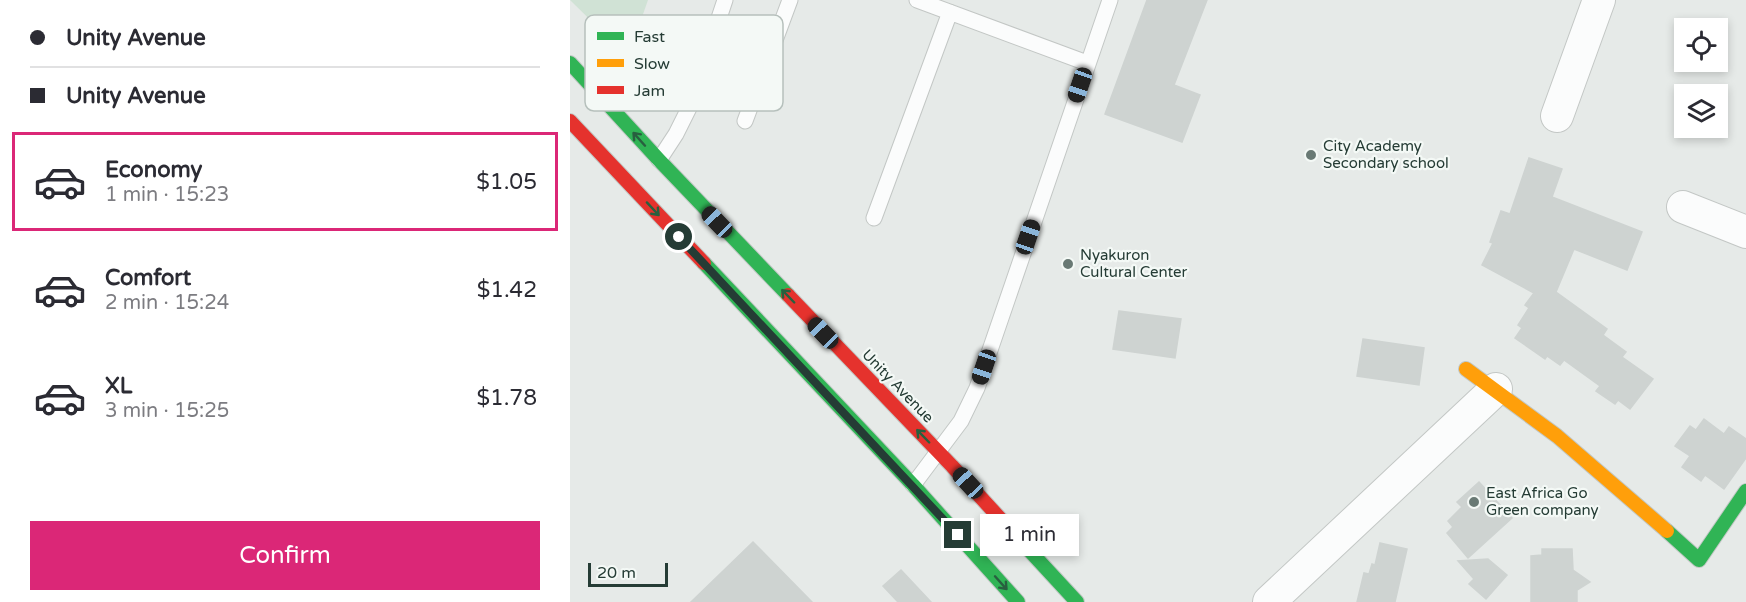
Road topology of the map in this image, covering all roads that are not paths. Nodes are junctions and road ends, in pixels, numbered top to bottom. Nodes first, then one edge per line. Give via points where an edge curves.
1 (725, 0) edge
2 (790, 0) edge
3 (917, 0) edge
4 (1110, 0) edge
5 (1599, 0) edge
6 (950, 12) junction
7 (720, 15) edge
8 (783, 19) edge
9 (570, 63) edge
10 (1087, 63) junction
11 (585, 79) edge
12 (614, 111) edge
13 (688, 111) edge
14 (749, 111) edge
15 (1557, 116) dead end
16 (570, 121) edge
17 (745, 122) dead end
18 (659, 160) junction
19 (1683, 207) dead end
20 (874, 218) dead end
21 (1746, 232) edge
22 (1466, 369) dead end
23 (1496, 389) junction
24 (939, 453) junction
25 (913, 485) junction
26 (1746, 491) edge
27 (1018, 602) edge
28 (1077, 602) edge
29 (1269, 602) edge

1 - 7 lane
2 - 8 lane
3 - 6 lane
4 - 10 lane
5 - 15 street
6 - 10 lane
6 - 20 lane
11 -> 9 main road, Unity Avenue
10 - 24 lane via 977,388 962,421
18 -> 12 main road, Unity Avenue
13 - 18 lane
14 - 17 lane
16 -> 25 main road
24 -> 18 main road, Unity Avenue
19 - 21 street
22 - 23 main road
23 - 26 main road via 1608,479 1699,560
23 - 29 street
24 - 25 lane
24 - 28 main road, Unity Avenue
25 -> 27 main road

